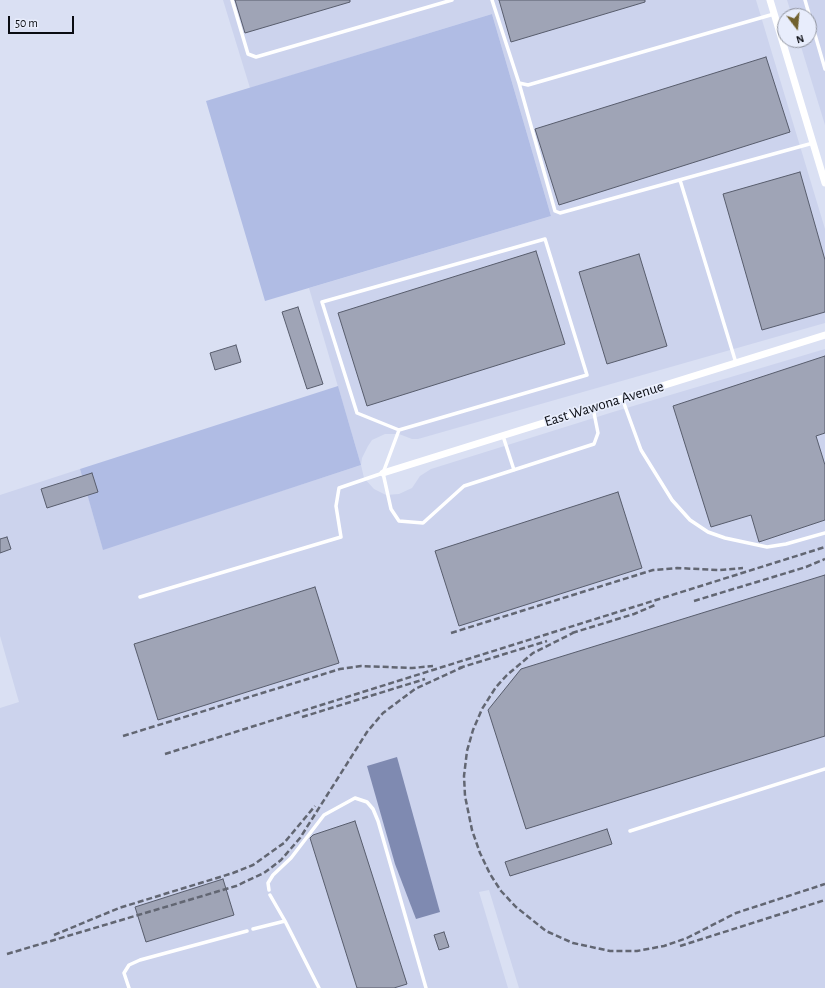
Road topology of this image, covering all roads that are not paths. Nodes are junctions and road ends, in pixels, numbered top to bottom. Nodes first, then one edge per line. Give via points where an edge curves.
1 (232, 0) edge
2 (452, 0) edge
3 (492, 0) edge
4 (770, 0) edge
5 (774, 14) junction
6 (777, 19) edge
7 (817, 42) edge
8 (788, 48) edge
9 (825, 69) edge
10 (519, 83) junction
11 (813, 143) junction
12 (680, 180) junction
13 (825, 183) edge
14 (825, 335) edge
15 (736, 363) junction
16 (622, 398) junction
17 (592, 408) junction
18 (399, 430) junction
19 (503, 436) junction
20 (514, 470) junction
21 (383, 474) junction
22 (825, 533) edge
23 (140, 597) dead end
24 (825, 769) edge
25 (630, 831) dead end
26 (269, 890) dead end
27 (270, 895) dead end
28 (285, 920) junction
29 (253, 929) dead end
30 (247, 931) dead end
31 (129, 988) edge
32 (319, 988) edge
33 (426, 988) edge

1 - 2 lane via 248,54 256,57
3 - 10 lane
4 - 5 street
5 - 6 street
5 - 10 lane via 528,85
7 - 9 lane
8 - 11 street
10 - 12 lane via 555,211 560,212
11 - 12 lane
11 - 13 street
12 - 15 lane
14 - 15 street, East Wawona Avenue
15 - 16 street, East Wawona Avenue
16 - 17 street, East Wawona Avenue
16 - 22 lane via 640,450 672,500 690,520 708,532 767,547
17 - 19 street, East Wawona Avenue
17 - 20 lane via 598,433 594,444
18 - 18 lane via 587,375 545,240 322,302 357,413
18 - 21 lane
19 - 20 lane
19 - 21 street, East Wawona Avenue
20 - 21 lane via 464,486 423,523 399,520 391,509
21 - 23 lane via 339,488 336,506 341,537
24 - 25 lane
26 - 33 lane via 268,883 273,876 291,858 324,815 355,798 367,802 378,821
27 - 28 lane
28 - 29 lane
28 - 32 lane
30 - 31 lane via 129,965 124,973

